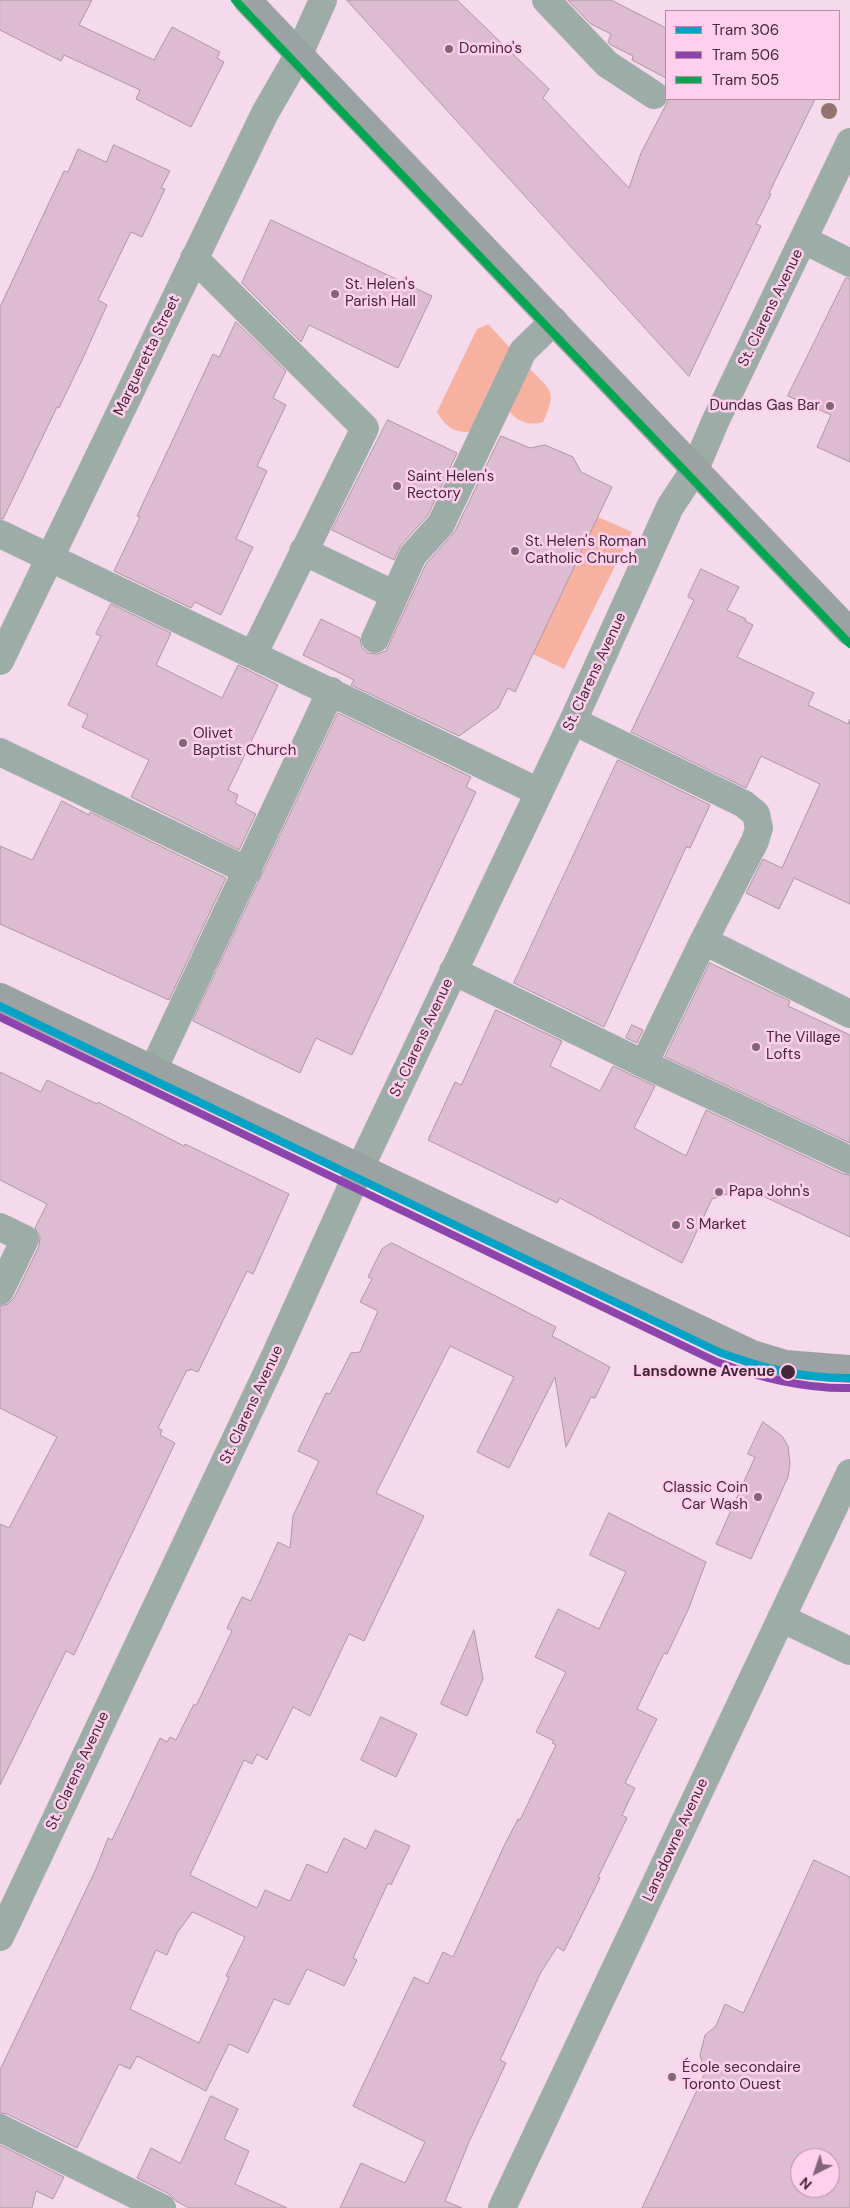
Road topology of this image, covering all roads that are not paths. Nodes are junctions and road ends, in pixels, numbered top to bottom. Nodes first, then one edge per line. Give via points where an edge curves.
1 (247, 0) edge
2 (323, 0) edge
3 (546, 0) edge
4 (299, 54) junction
5 (654, 95) dead end
6 (850, 142) edge
7 (804, 240) junction
8 (194, 258) junction
9 (850, 263) edge
10 (554, 321) junction
11 (695, 469) junction
12 (0, 534) edge
13 (303, 551) junction
14 (49, 557) junction
15 (395, 595) junction
16 (850, 632) edge
17 (375, 639) dead end
18 (253, 655) junction
19 (0, 661) edge
20 (331, 691) junction
21 (573, 721) junction
22 (0, 752) edge
23 (539, 792) junction
24 (248, 871) junction
25 (718, 948) dead end
26 (453, 971) junction
27 (0, 997) edge
28 (850, 1014) edge
29 (644, 1064) junction
30 (153, 1070) junction
31 (850, 1160) edge
32 (360, 1168) junction
33 (0, 1228) edge
34 (0, 1291) edge
35 (850, 1369) edge
36 (850, 1473) edge
37 (781, 1618) junction
38 (850, 1651) edge
39 (0, 1937) edge
40 (0, 2128) edge
41 (162, 2208) edge
42 (502, 2208) edge

1 - 4 main road
2 - 4 street, Margueretta Street
3 - 5 street via 607,64
4 - 8 street, Margueretta Street via 265,113
4 - 10 main road
6 - 7 street, St. Clarens Avenue
7 - 9 street
7 - 11 street, St. Clarens Avenue
8 - 13 street via 365,428
8 - 14 street, Margueretta Street
10 - 11 main road
10 - 15 street via 523,351 441,524 413,555
11 - 16 main road
11 - 21 street, St. Clarens Avenue via 670,507
12 - 14 street
13 - 15 street
13 - 18 street
14 - 18 street
14 - 19 street, Margueretta Street
15 - 17 street
18 - 20 street
20 - 23 street
20 - 24 street
21 - 23 street, St. Clarens Avenue
21 - 29 street via 744,804 756,814 759,828
22 - 24 street
23 - 26 street, St. Clarens Avenue
24 - 30 street
25 - 28 street
26 - 29 street
26 - 32 street, St. Clarens Avenue
27 - 30 main road
29 - 31 street
30 - 32 main road
32 - 35 main road via 752,1354 785,1364
32 - 39 street, St. Clarens Avenue via 276,1356
33 - 34 street via 25,1239
36 - 37 street, Lansdowne Avenue
37 - 38 street
37 - 42 street, Lansdowne Avenue
40 - 41 street

